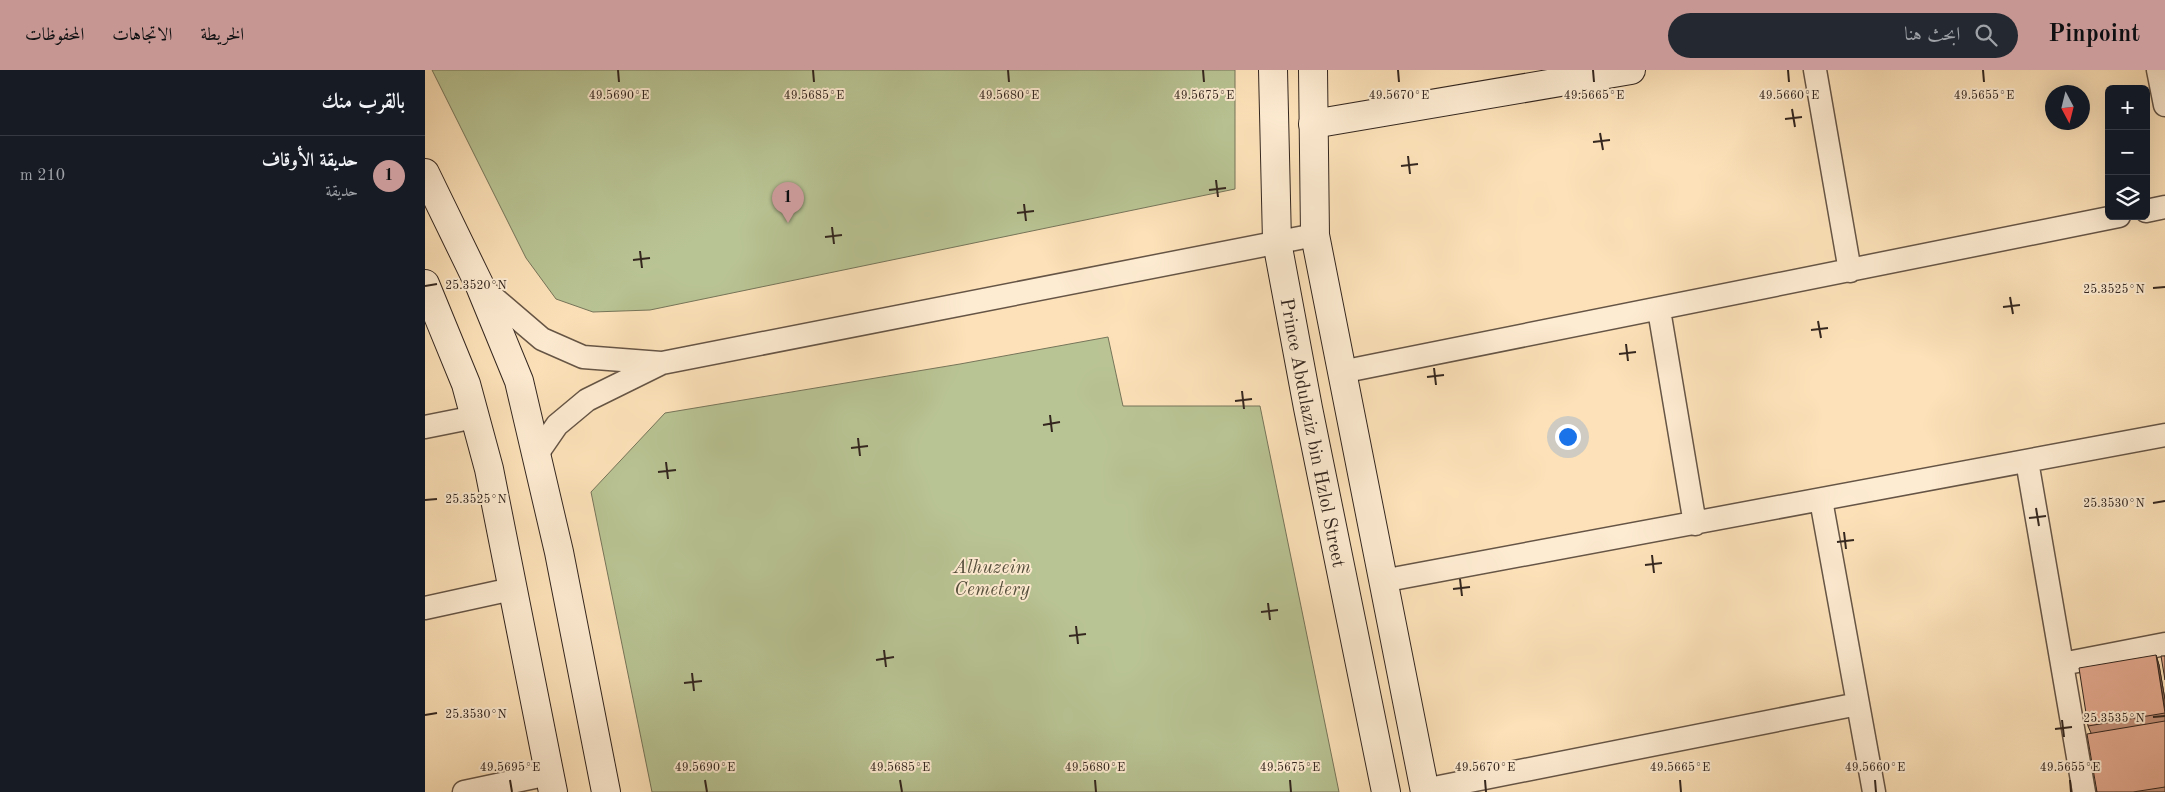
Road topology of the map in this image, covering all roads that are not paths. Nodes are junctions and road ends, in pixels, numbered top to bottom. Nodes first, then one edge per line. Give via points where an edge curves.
1 (1273, 70) edge
2 (1313, 70) edge
3 (1631, 70) edge
4 (1815, 70) edge
5 (2158, 70) edge
6 (1581, 74) edge
7 (2165, 105) edge
8 (1313, 124) junction
9 (425, 173) edge
10 (2165, 207) edge
11 (2150, 210) edge
12 (2105, 219) edge
13 (1315, 235) junction
14 (1277, 242) junction
15 (1850, 271) junction
16 (425, 284) edge
17 (480, 286) junction
18 (1659, 310) junction
19 (662, 363) junction
20 (1341, 372) junction
21 (475, 417) junction
22 (425, 427) edge
23 (2165, 435) edge
24 (537, 454) junction
25 (2027, 461) junction
26 (1821, 500) junction
27 (1695, 524) junction
28 (1383, 581) junction
29 (512, 589) junction
30 (425, 608) edge
31 (2165, 644) edge
32 (2062, 664) junction
33 (1858, 704) junction
34 (551, 783) edge
35 (1424, 791) edge
36 (464, 792) edge
37 (606, 792) edge
38 (1387, 792) edge
39 (1874, 792) edge
40 (2084, 792) edge

1 - 14 street, Prince Abdulaziz bin Hzlol Street
2 - 8 street, Prince Abdulaziz bin Hzlol Street
3 - 6 street
4 - 15 street
5 - 7 street
6 - 8 street
8 - 13 street, Prince Abdulaziz bin Hzlol Street
9 - 17 street
10 - 11 street
12 - 15 street
13 - 14 street
13 - 20 street, Prince Abdulaziz bin Hzlol Street
14 - 19 street
14 - 38 street, Prince Abdulaziz bin Hzlol Street via 1307,408
15 - 18 street
16 - 21 street via 466,384
17 - 19 street via 542,339 583,357
17 - 24 street via 519,381
18 - 20 street
18 - 27 street
19 - 24 street via 587,400 557,426
20 - 28 street, Prince Abdulaziz bin Hzlol Street
21 - 22 street
21 - 29 street via 489,468
23 - 25 street
24 - 37 street
25 - 26 street
25 - 32 street
26 - 27 street
26 - 33 street
27 - 28 street
28 - 35 street, Prince Abdulaziz bin Hzlol Street
29 - 30 street
29 - 34 street
31 - 32 street
32 - 40 street
33 - 35 street
33 - 39 street
34 - 36 street

